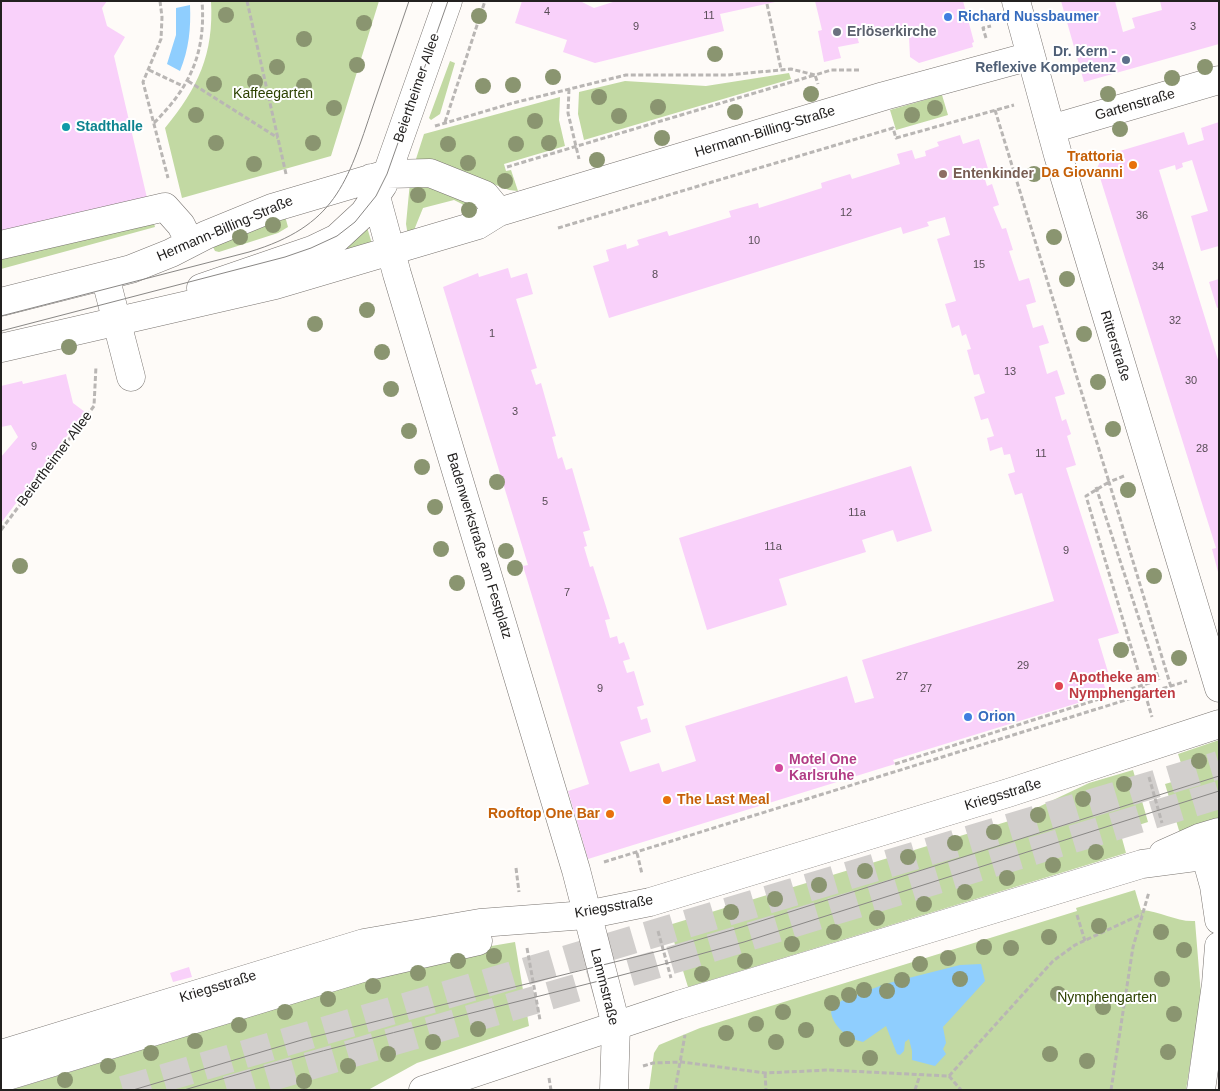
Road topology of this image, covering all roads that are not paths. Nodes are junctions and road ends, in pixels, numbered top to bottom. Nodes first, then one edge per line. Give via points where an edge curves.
1 (448, 1) edge
2 (1019, 9) edge
3 (1031, 56) junction
4 (1219, 80) edge
5 (1051, 130) junction
6 (378, 183) junction
7 (499, 212) junction
8 (190, 243) junction
9 (1, 245) edge
10 (390, 251) junction
11 (105, 276) junction
12 (1, 302) edge
13 (116, 321) junction
14 (1, 348) edge
15 (131, 377) dead end
16 (1216, 680) edge
17 (1219, 724) edge
18 (1219, 832) edge
19 (1212, 856) edge
20 (1142, 864) junction
21 (586, 915) junction
22 (1219, 920) edge
23 (523, 924) junction
24 (1219, 946) edge
25 (616, 1025) junction
26 (1, 1054) edge
27 (1, 1078) edge
28 (614, 1083) edge
29 (423, 1090) edge
30 (1201, 1090) edge

1 - 6 street, Beiertheimer Allee
2 - 3 street, Ritterstraße
3 - 5 street, Ritterstraße
3 - 7 street, Hermann-Billing-Straße via 827,113
4 - 5 street, Gartenstraße
5 - 16 street, Ritterstraße
6 - 7 street, Hermann-Billing-Straße via 404,172 430,173 485,195
6 - 8 street, Hermann-Billing-Straße via 272,208
6 - 10 street, Badenwerkstraße am Festplatz
6 - 13 street, Beiertheimer Allee via 358,221 330,242 214,282
7 - 10 street, Hermann-Billing-Straße via 478,225
8 - 9 street via 181,225 165,207
8 - 11 street, Hermann-Billing-Straße
10 - 13 street, Hermann-Billing-Straße via 258,290
10 - 21 street, Badenwerkstraße am Festplatz via 555,794
11 - 12 street, Hermann-Billing-Straße
11 - 13 street
13 - 14 street, Hermann-Billing-Straße
13 - 15 street
17 - 21 street, Kriegsstraße via 1161,745 650,902
18 - 20 street
19 - 20 street
19 - 22 street
20 - 25 street
21 - 23 street, Kriegsstraße
21 - 25 street, Lammstraße
23 - 26 street, Kriegsstraße via 364,943
23 - 27 street via 369,966
24 - 30 street
25 - 28 street, Lammstraße
25 - 29 street

